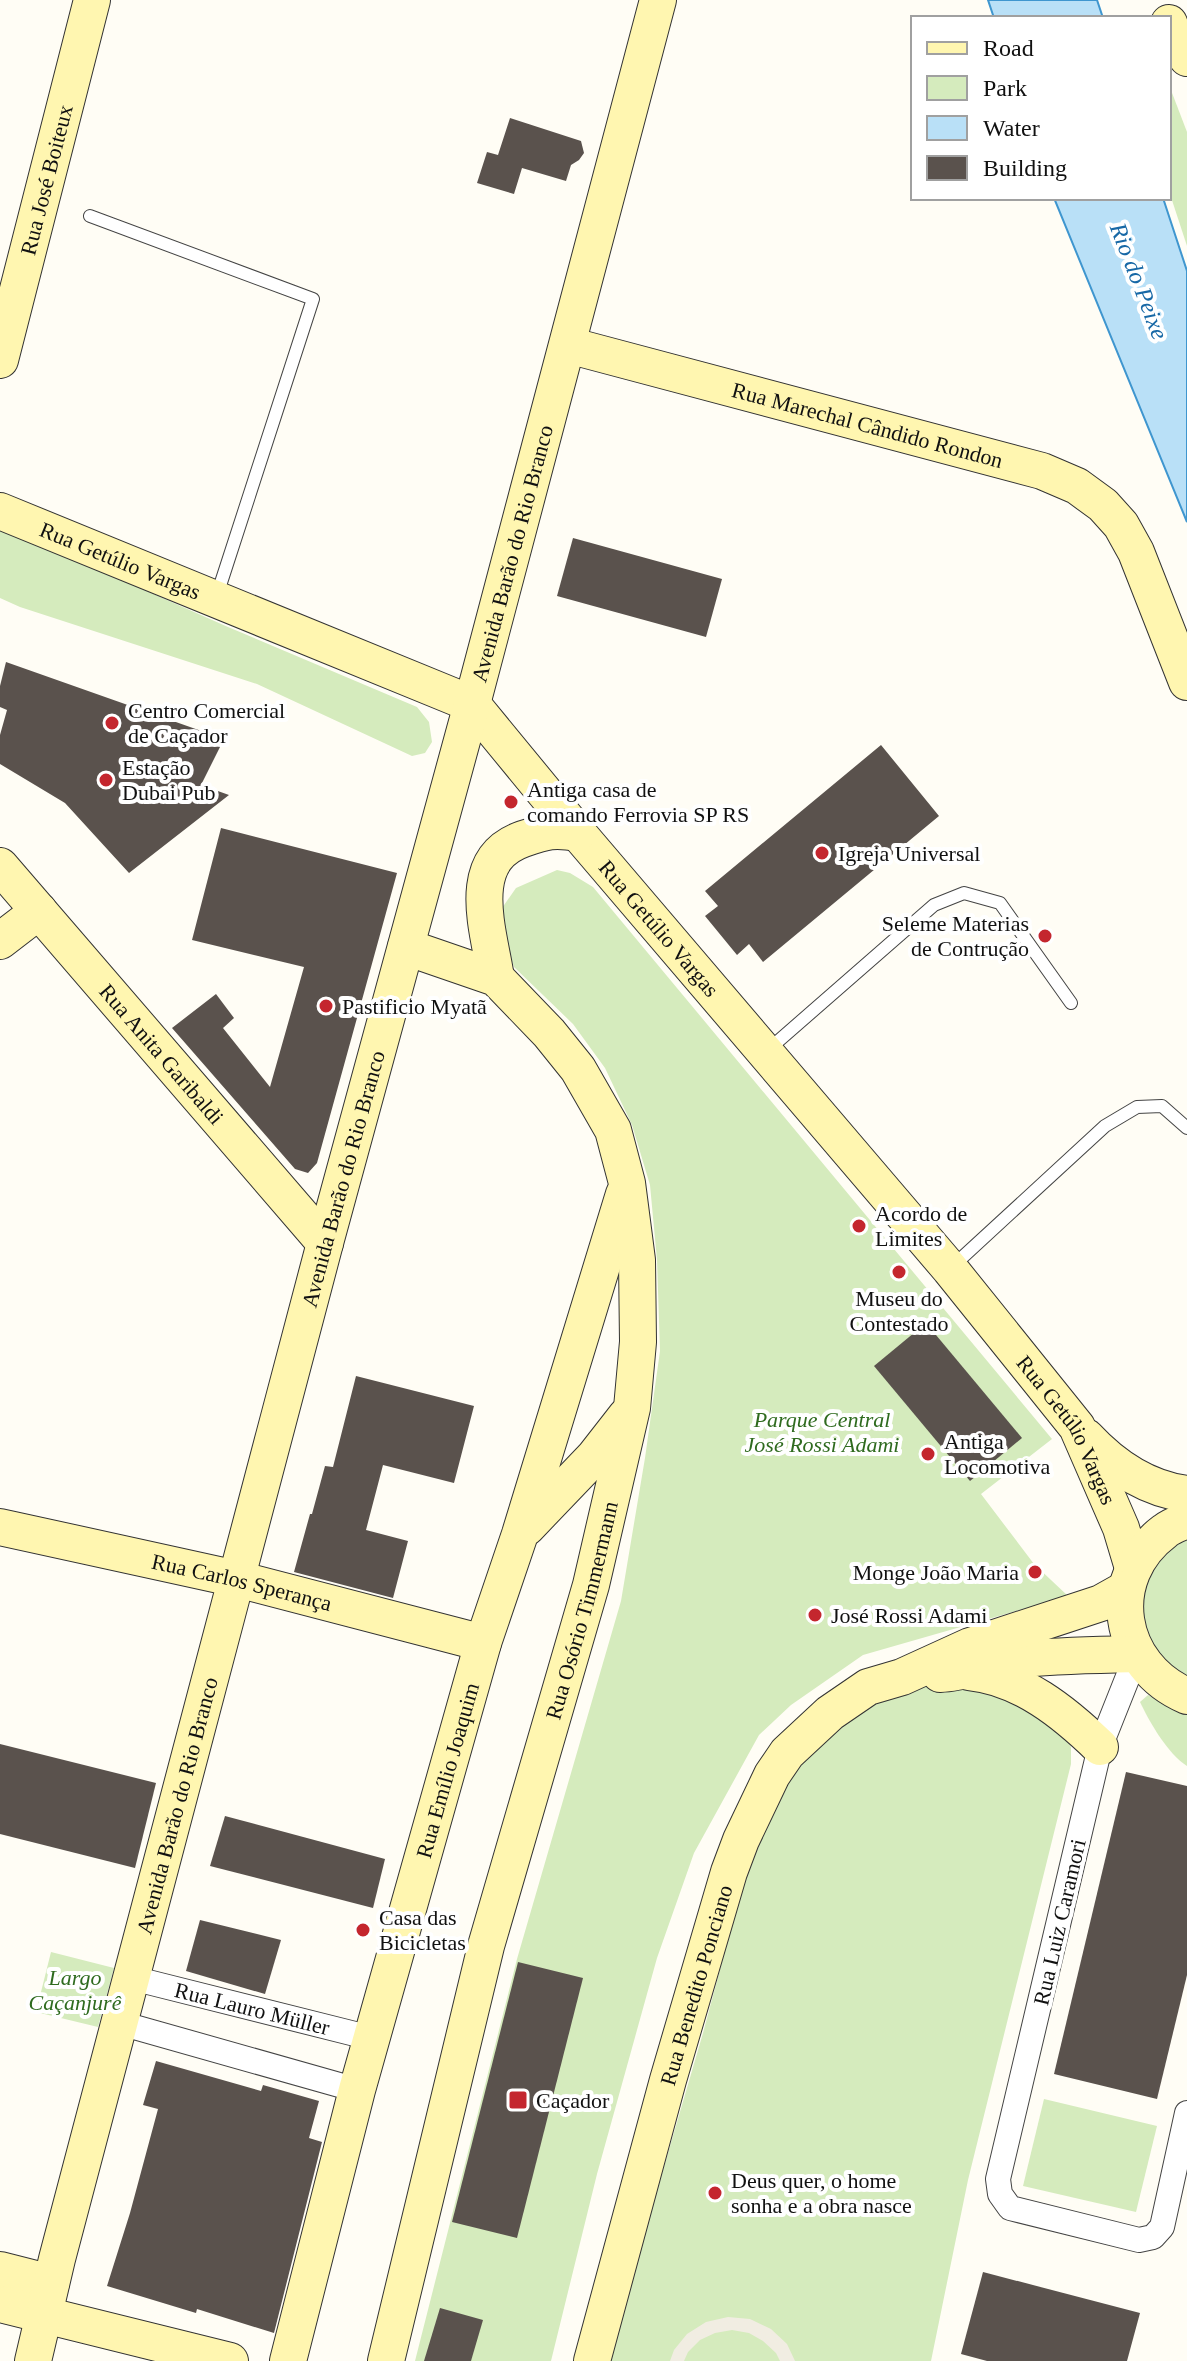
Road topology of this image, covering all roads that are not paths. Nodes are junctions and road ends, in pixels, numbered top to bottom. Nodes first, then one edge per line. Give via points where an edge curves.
1 (92, 0) edge
2 (658, 0) edge
3 (1171, 28) edge
4 (1187, 58) edge
5 (90, 216) dead end
6 (568, 345) junction
7 (0, 360) edge
8 (0, 511) edge
9 (216, 599) junction
10 (1187, 682) edge
11 (472, 704) junction
12 (578, 833) junction
13 (0, 866) edge
14 (39, 911) junction
15 (0, 941) edge
16 (406, 947) junction
17 (496, 978) junction
18 (1071, 1003) dead end
19 (765, 1052) junction
20 (1187, 1128) edge
21 (627, 1183) junction
22 (325, 1243) junction
23 (950, 1269) junction
24 (632, 1408) junction
25 (1077, 1427) junction
26 (1187, 1494) edge
27 (1187, 1520) edge
28 (0, 1527) edge
29 (520, 1534) junction
30 (237, 1579) junction
31 (1130, 1579) junction
32 (483, 1643) junction
33 (1137, 1654) junction
34 (964, 1672) junction
35 (902, 1677) junction
36 (1187, 1696) edge
37 (1100, 1747) junction
38 (132, 1978) junction
39 (120, 2023) junction
40 (371, 2038) junction
41 (357, 2090) junction
42 (1187, 2113) edge
43 (0, 2270) edge
44 (47, 2299) junction
45 (0, 2304) edge
46 (33, 2361) edge
47 (230, 2361) edge
48 (288, 2361) edge
49 (386, 2361) edge
50 (592, 2361) edge

1 - 7 main road, Rua José Boiteux
2 - 6 main road, Avenida Barão do Rio Branco
3 - 4 main road
5 - 9 lane via 313,299
6 - 10 main road, Rua Marechal Cândido Rondon via 1042,471 1077,486 1121,525
6 - 11 main road, Avenida Barão do Rio Branco
8 - 9 main road, Rua Getúlio Vargas
9 - 11 main road, Rua Getúlio Vargas
11 - 12 main road, Rua Getúlio Vargas
11 - 16 main road, Avenida Barão do Rio Branco
12 - 17 main road via 554,829 512,842 493,858 483,894
12 - 19 main road, Rua Getúlio Vargas
13 - 14 main road, Rua Anita Garibaldi
14 - 15 main road
14 - 22 main road, Rua Anita Garibaldi
16 - 17 main road, Rua Osório Timmermann
16 - 22 main road, Avenida Barão do Rio Branco
17 - 21 main road, Rua Osório Timmermann via 578,1069 613,1130
18 - 19 lane via 1000,903 964,893 934,905
19 - 23 main road, Rua Getúlio Vargas
20 - 23 lane via 1162,1106 1137,1107 1105,1126
21 - 24 main road, Rua Osório Timmermann via 637,1260
21 - 29 main road, Rua Emílio Joaquim
22 - 30 main road, Avenida Barão do Rio Branco
23 - 25 main road, Rua Getúlio Vargas
24 - 29 main road via 594,1457
24 - 49 main road, Rua Osório Timmermann via 591,1585 486,1946
25 - 26 main road via 1104,1456 1137,1478
25 - 31 main road, Rua Getúlio Vargas via 1121,1528
27 - 31 main road via 1166,1529 1147,1547
28 - 30 main road, Rua Carlos Sperança
29 - 32 main road, Rua Emílio Joaquim
30 - 32 main road, Rua Carlos Sperança
30 - 38 main road, Avenida Barão do Rio Branco
31 - 33 main road, Rua Getúlio Vargas via 1125,1612
31 - 35 main road, Rua Benedito Ponciano via 1101,1603 970,1646
32 - 40 main road, Rua Emílio Joaquim
33 - 34 main road, Rua Benedito Ponciano via 1009,1661
33 - 36 main road via 1152,1674
33 - 37 street, Rua Luiz Caramori
34 - 35 main road, Rua Benedito Ponciano
34 - 37 main road via 1008,1682 1041,1699
35 - 50 main road, Rua Benedito Ponciano via 868,1687 807,1733 780,1764 756,1805 714,1921
37 - 42 street, Rua Luiz Caramori via 998,2179 1000,2194 1010,2208 1139,2240 1153,2237 1162,2227
38 - 39 main road, Avenida Barão do Rio Branco
38 - 40 street, Rua Lauro Müller
39 - 41 street
39 - 44 main road, Avenida Barão do Rio Branco
40 - 41 main road, Rua Emílio Joaquim
41 - 48 main road, Rua Emílio Joaquim
43 - 44 main road
44 - 45 main road
44 - 46 main road, Avenida Barão do Rio Branco
44 - 47 main road

